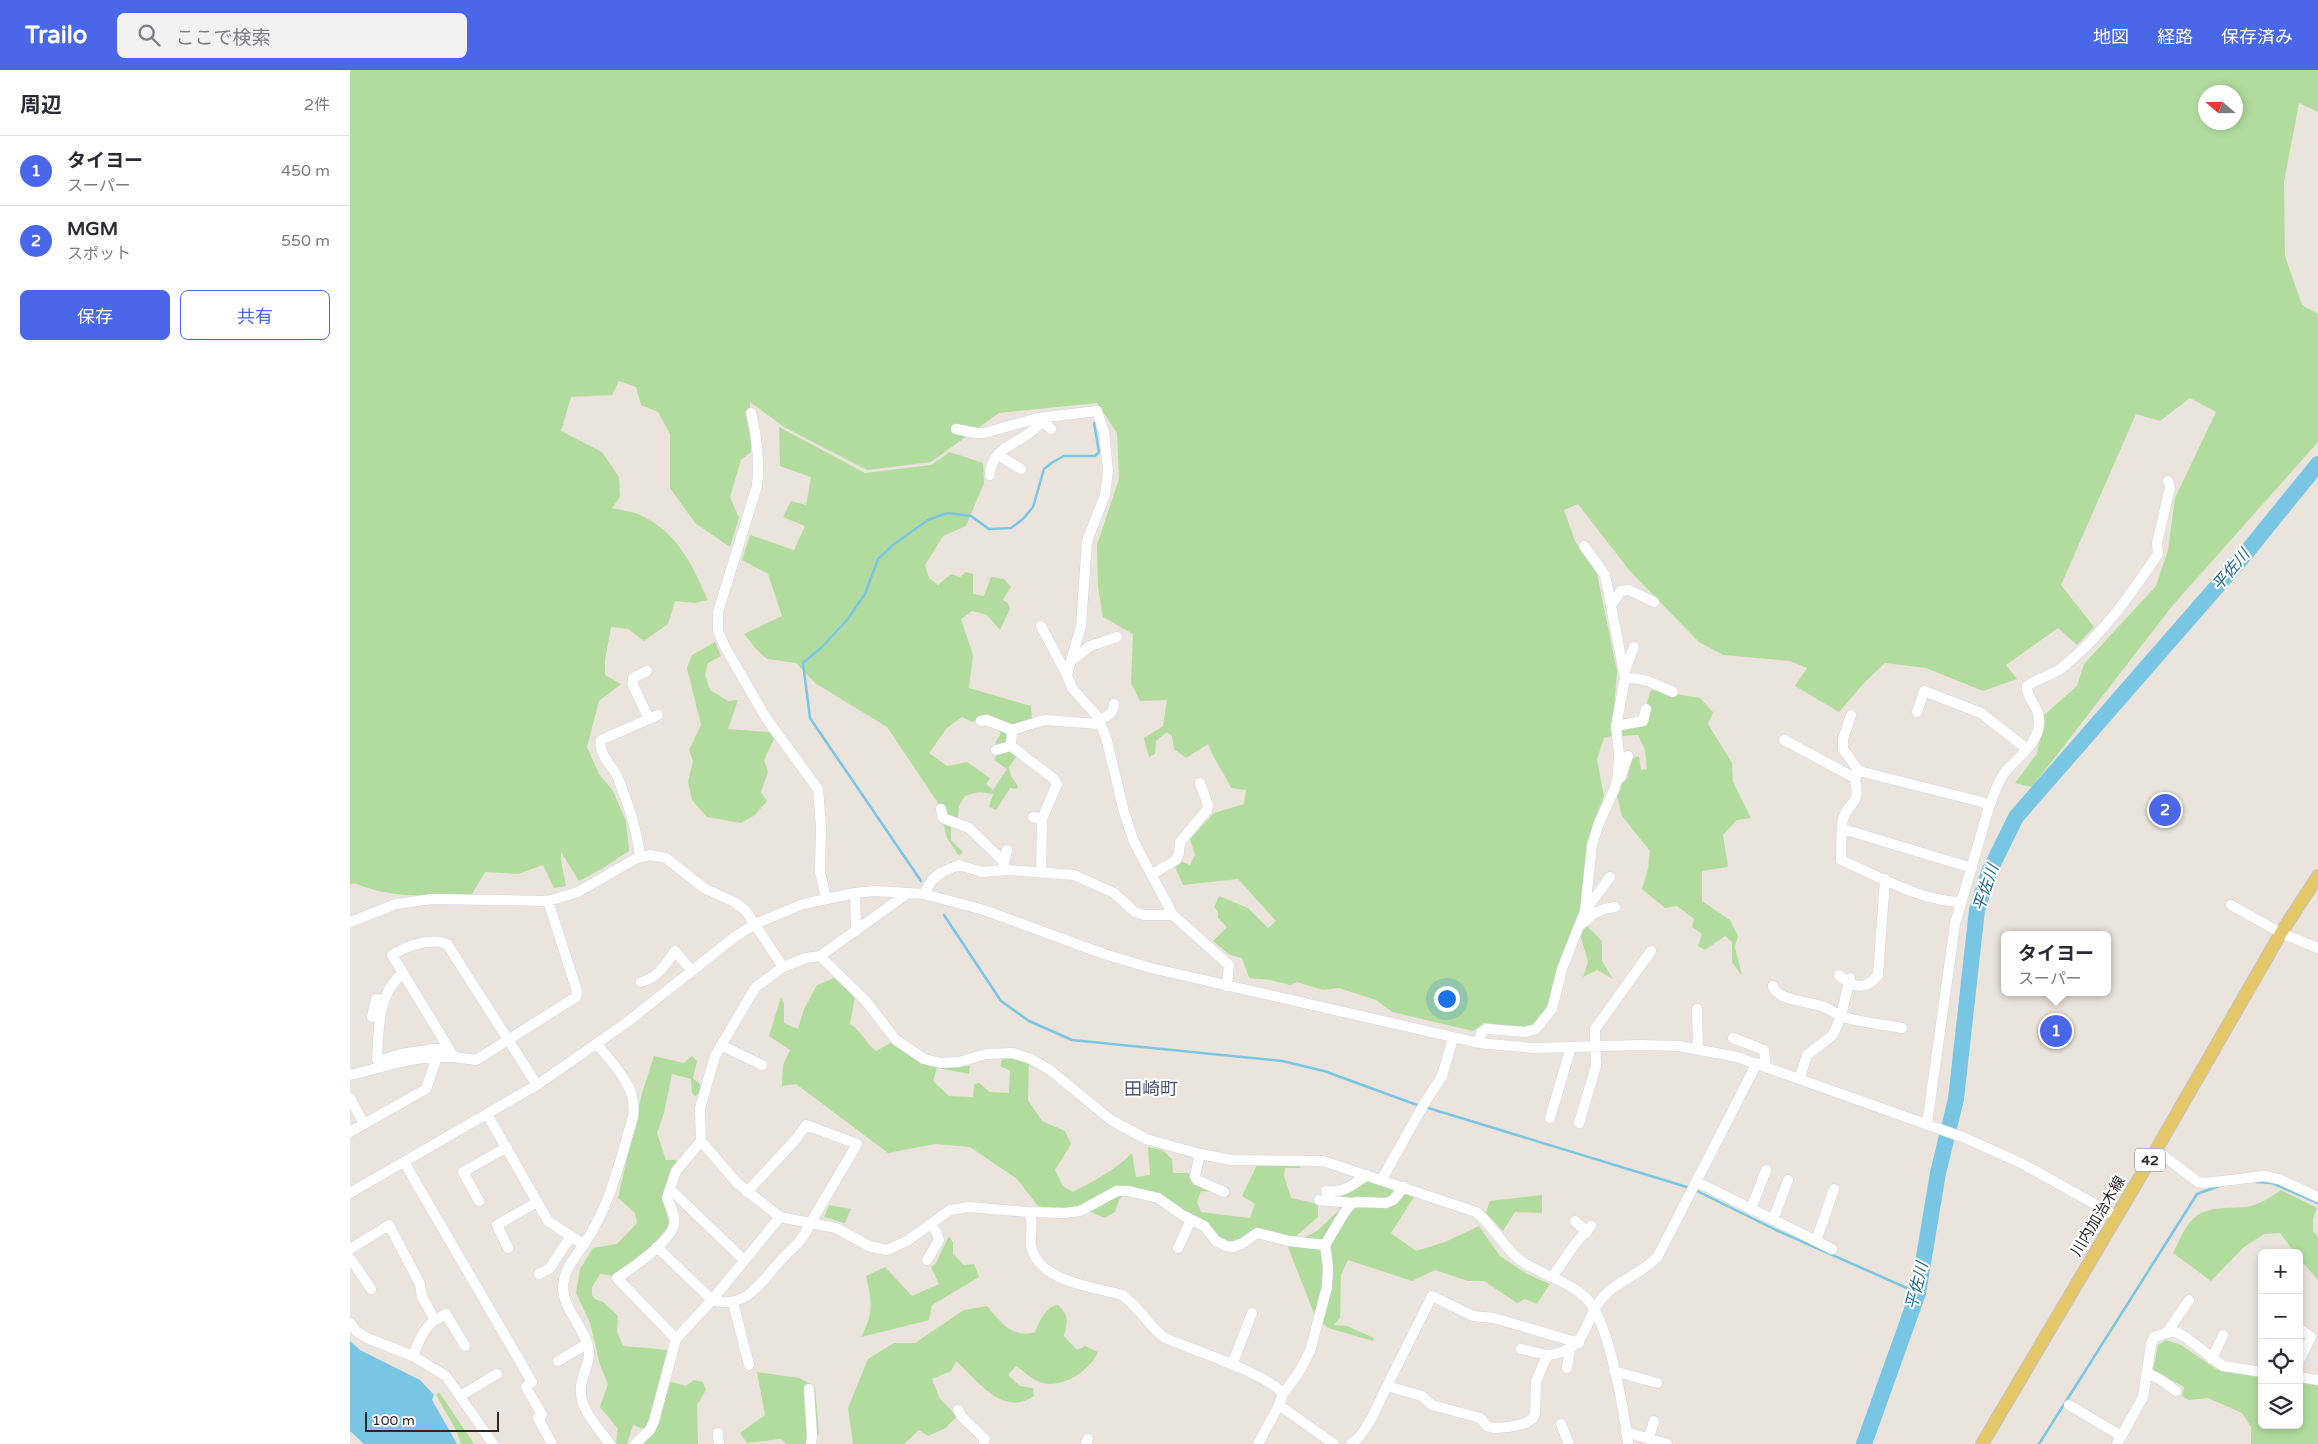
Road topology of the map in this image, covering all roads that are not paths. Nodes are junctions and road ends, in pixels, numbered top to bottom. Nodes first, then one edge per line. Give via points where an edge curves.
1 (751, 413) dead end
2 (1044, 419) junction
3 (956, 429) dead end
4 (1051, 429) dead end
5 (998, 455) junction
6 (1021, 469) dead end
7 (990, 475) dead end
8 (2168, 481) dead end
9 (1584, 546) dead end
10 (1654, 602) dead end
11 (1612, 604) junction
12 (1041, 626) dead end
13 (1117, 637) dead end
14 (1634, 646) dead end
15 (1071, 661) junction
16 (647, 671) dead end
17 (1067, 675) junction
18 (1625, 676) junction
19 (1673, 692) dead end
20 (1114, 704) dead end
21 (1646, 710) dead end
22 (1917, 712) dead end
23 (1851, 715) dead end
24 (981, 721) dead end
25 (1099, 722) junction
26 (1616, 726) junction
27 (1012, 730) junction
28 (1784, 740) dead end
29 (1011, 746) junction
30 (2027, 748) junction
31 (996, 750) dead end
32 (1628, 756) dead end
33 (1857, 774) junction
34 (1200, 783) dead end
35 (1616, 783) junction
36 (1989, 807) junction
37 (941, 809) dead end
38 (1843, 828) junction
39 (1007, 850) dead end
40 (640, 857) junction
41 (1003, 866) junction
42 (1972, 868) junction
43 (1041, 872) junction
44 (1151, 875) junction
45 (2318, 876) edge
46 (1610, 877) dead end
47 (1885, 880) junction
48 (855, 893) junction
49 (908, 893) junction
50 (924, 894) junction
51 (826, 898) junction
52 (548, 901) junction
53 (1961, 902) junction
54 (2232, 905) dead end
55 (1615, 906) dead end
56 (1584, 911) junction
57 (1174, 916) junction
58 (350, 922) edge
59 (755, 924) junction
60 (856, 930) junction
61 (1576, 931) junction
62 (2281, 933) junction
63 (2318, 948) edge
64 (1651, 951) dead end
65 (820, 956) junction
66 (783, 967) junction
67 (692, 970) junction
68 (403, 973) junction
69 (1839, 975) dead end
70 (1849, 981) junction
71 (641, 982) dead end
72 (1227, 986) junction
73 (1773, 986) dead end
74 (384, 1001) junction
75 (1696, 1009) dead end
76 (1841, 1016) junction
77 (372, 1017) dead end
78 (1902, 1028) dead end
79 (1454, 1038) junction
80 (1732, 1038) dead end
81 (508, 1040) junction
82 (1479, 1043) junction
83 (597, 1044) junction
84 (721, 1045) junction
85 (1597, 1045) junction
86 (448, 1046) junction
87 (1570, 1047) junction
88 (1698, 1048) junction
89 (437, 1057) junction
90 (454, 1057) junction
91 (1762, 1064) junction
92 (762, 1066) dead end
93 (350, 1075) edge
94 (1800, 1078) junction
95 (537, 1085) junction
96 (350, 1098) edge
97 (487, 1114) junction
98 (1550, 1118) dead end
99 (1579, 1123) dead end
100 (364, 1124) junction
101 (1929, 1124) junction
102 (350, 1132) edge
103 (702, 1141) junction
104 (507, 1147) junction
105 (2156, 1150) junction
106 (1200, 1154) junction
107 (404, 1162) junction
108 (1766, 1170) dead end
109 (1367, 1175) junction
110 (1382, 1179) junction
111 (1788, 1180) dead end
112 (1404, 1187) junction
113 (1695, 1187) junction
114 (670, 1189) junction
115 (1834, 1189) dead end
116 (1326, 1191) dead end
117 (747, 1192) junction
118 (1224, 1192) dead end
119 (350, 1193) edge
120 (2318, 1197) edge
121 (1319, 1200) dead end
122 (479, 1201) dead end
123 (537, 1202) junction
124 (1352, 1203) junction
125 (1751, 1209) junction
126 (1028, 1212) junction
127 (2116, 1216) junction
128 (780, 1217) junction
129 (1189, 1219) junction
130 (1575, 1220) dead end
131 (1774, 1220) junction
132 (810, 1224) junction
133 (930, 1224) junction
134 (571, 1236) junction
135 (1816, 1241) junction
136 (1177, 1243) dead end
137 (584, 1245) junction
138 (1324, 1245) junction
139 (657, 1247) junction
140 (508, 1248) dead end
141 (350, 1249) edge
142 (1832, 1249) dead end
143 (350, 1258) edge
144 (744, 1260) junction
145 (927, 1260) dead end
146 (539, 1274) dead end
147 (1553, 1276) junction
148 (370, 1289) dead end
149 (712, 1300) junction
150 (2190, 1300) dead end
151 (733, 1302) junction
152 (1594, 1308) junction
153 (1252, 1313) dead end
154 (436, 1320) junction
155 (350, 1323) edge
156 (2303, 1331) edge
157 (2167, 1332) junction
158 (2224, 1335) dead end
159 (676, 1338) junction
160 (587, 1344) junction
161 (465, 1346) dead end
162 (1574, 1346) junction
163 (1521, 1349) dead end
164 (2303, 1353) edge
165 (1548, 1355) junction
166 (413, 1356) junction
167 (2212, 1359) junction
168 (558, 1361) dead end
169 (749, 1365) dead end
170 (1232, 1365) junction
171 (1567, 1368) dead end
172 (1614, 1371) junction
173 (2258, 1371) edge
174 (2147, 1373) junction
175 (497, 1374) dead end
176 (2303, 1378) edge
177 (2318, 1380) edge
178 (1657, 1383) dead end
179 (1387, 1386) junction
180 (809, 1389) dead end
181 (2176, 1391) dead end
182 (1283, 1394) junction
183 (460, 1396) junction
184 (1279, 1405) junction
185 (2069, 1405) dead end
186 (958, 1410) dead end
187 (1654, 1421) dead end
188 (1561, 1424) dead end
189 (1626, 1432) junction
190 (1649, 1438) junction
191 (2119, 1440) edge
192 (984, 1443) edge
193 (492, 1444) edge
194 (552, 1444) edge
195 (610, 1444) edge
196 (635, 1444) edge
197 (811, 1444) edge
198 (1258, 1444) edge
199 (1334, 1444) edge
200 (1351, 1444) edge
201 (1569, 1444) edge
202 (1628, 1444) edge
203 (1667, 1444) edge
204 (1982, 1444) edge

1 - 51 street via 758,438 757,486 718,612 718,631 766,718 818,789 820,872
2 - 3 street via 976,433
2 - 4 street
2 - 5 street via 1026,435 1004,447
2 - 15 street via 1097,410 1104,432 1108,470 1104,495 1087,541 1081,626
5 - 6 street
5 - 7 street via 990,468
8 - 30 street via 2170,487 2157,543 2158,554 2121,608 2063,667 2027,686 2026,691 2039,717 2038,729
9 - 11 street via 1605,575
10 - 11 street via 1629,590 1622,591
11 - 18 street
12 - 17 street
13 - 15 street via 1090,646
14 - 18 street
15 - 17 street
16 - 40 street via 633,678 633,685 653,717 601,740 600,746 617,775 634,821
17 - 25 street via 1072,688
18 - 19 street via 1648,680
18 - 26 street
20 - 25 street via 1112,712
21 - 26 street via 1643,721
22 - 30 street via 1924,692 1943,697 1981,713
23 - 33 street via 1843,749
24 - 27 street via 987,720
25 - 27 street via 1044,720
25 - 44 street via 1106,737 1126,819
26 - 35 street via 1619,754
27 - 29 street
28 - 33 street
29 - 31 street
29 - 43 street via 1057,784 1037,818
30 - 36 street via 2003,776
32 - 35 street
33 - 36 street via 1982,802
33 - 38 street via 1858,792 1843,819
34 - 44 street via 1207,810 1180,842 1176,860
35 - 56 street via 1592,845
36 - 42 street
37 - 41 street via 943,818 969,828
38 - 42 street
38 - 47 street via 1841,860
39 - 41 street
40 - 52 street via 578,892
40 - 59 street via 666,858 704,888 736,903
41 - 43 street
41 - 50 street via 982,872 959,865 951,867 932,880
42 - 53 street
43 - 57 street via 1086,879 1114,893 1135,912 1144,915
44 - 57 street
45 - 62 main road, 川内加治木線 / 42
46 - 56 street
47 - 53 street via 1950,902
47 - 70 street via 1878,975 1870,984 1862,986
48 - 49 street
48 - 51 street
48 - 60 street
49 - 50 street
49 - 60 street
50 - 72 street via 984,910 1114,956
51 - 59 street
52 - 58 street via 432,899 396,904
52 - 81 street via 577,991 576,997
53 - 101 street via 1955,924
54 - 62 street
55 - 61 street via 1591,914
56 - 61 street
57 - 72 street via 1229,965
59 - 66 street
59 - 67 street
60 - 65 street
61 - 82 street via 1552,1009 1545,1020 1536,1029 1525,1032 1487,1029 1481,1033
62 - 63 street
62 - 105 main road, 川内加治木線 / 42
64 - 85 street via 1600,1020 1595,1029
65 - 66 street
65 - 106 street via 865,1000 896,1040 924,1058 941,1063 959,1062 986,1054 1012,1053 1032,1059 1124,1128 1146,1139
66 - 84 street via 756,987
67 - 71 street via 676,951 660,973
67 - 83 street
68 - 74 street via 389,986
68 - 81 street via 392,955 421,943 447,944
68 - 86 street
69 - 70 street
70 - 76 street
72 - 79 street
73 - 76 street via 1775,992 1788,999 1804,1000
74 - 77 street via 376,999
74 - 86 street via 380,1013 377,1059
75 - 88 street
76 - 78 street
76 - 94 street via 1833,1035 1807,1055
79 - 82 street
79 - 110 street via 1442,1076
80 - 91 street via 1764,1050
81 - 90 street via 476,1060
81 - 95 street
82 - 87 street via 1533,1048
83 - 95 street
83 - 137 street via 631,1088 635,1103 606,1206
84 - 92 street
84 - 103 street via 703,1092 700,1108
85 - 87 street
85 - 88 street
85 - 99 street via 1596,1066
86 - 90 street
87 - 98 street
88 - 91 street
89 - 90 street
89 - 93 street via 395,1062
89 - 100 street via 426,1089
91 - 94 street
91 - 113 street
94 - 101 street
95 - 97 street
96 - 100 street
97 - 104 street
97 - 107 street
100 - 102 street
101 - 127 street via 2023,1164
103 - 114 street via 676,1171
103 - 117 street
104 - 122 street via 463,1172
104 - 123 street
105 - 120 street via 2198,1182 2205,1184 2264,1176 2279,1179
105 - 127 main road, 川内加治木線 / 42
106 - 109 street via 1242,1161 1310,1159
106 - 118 street via 1194,1176
107 - 119 street
107 - 194 street via 532,1382 526,1387 542,1415 538,1418
108 - 125 street
109 - 110 street
109 - 116 street via 1346,1189
110 - 112 street
111 - 131 street
112 - 124 street via 1394,1200 1386,1203
112 - 147 street via 1476,1212 1519,1259
113 - 125 street
113 - 152 street via 1658,1256 1650,1265 1608,1292
114 - 139 street via 667,1198 675,1223
114 - 144 street
115 - 135 street
117 - 128 street
117 - 132 street via 806,1125 857,1144
121 - 124 street
123 - 134 street via 548,1221
123 - 140 street via 497,1225
124 - 138 street
125 - 131 street
126 - 129 street via 1080,1211 1117,1191 1128,1191 1158,1198
126 - 133 street via 969,1207 950,1210
126 - 170 street via 1032,1218 1031,1244 1035,1260 1044,1269 1054,1276 1122,1295 1165,1338
127 - 204 main road, 川内加治木線 / 42
128 - 132 street
128 - 144 street
129 - 136 street
129 - 138 street via 1204,1226 1216,1241 1226,1246 1243,1243 1257,1233
130 - 147 street via 1589,1229
131 - 135 street
132 - 133 street via 836,1228 869,1246 887,1250 907,1241
132 - 151 street via 804,1237 759,1287
133 - 145 street via 939,1240
134 - 137 street
134 - 146 street via 550,1268
135 - 142 street
137 - 160 street via 570,1264 563,1289
138 - 182 street via 1327,1287 1310,1351
139 - 149 street
139 - 159 street via 617,1278
141 - 154 street via 389,1225
143 - 148 street
144 - 149 street
147 - 152 street via 1587,1298
149 - 151 street
149 - 159 street
150 - 157 street
151 - 169 street
152 - 162 street via 1586,1332
152 - 172 street
153 - 170 street
154 - 161 street via 446,1314
154 - 166 street via 427,1326
155 - 166 street via 367,1338
156 - 164 street via 2311,1336
157 - 167 street via 2174,1331 2186,1337
157 - 174 street via 2154,1336
158 - 167 street
159 - 196 street via 654,1421 650,1430
160 - 168 street
160 - 195 street via 589,1352 580,1397
162 - 165 street
162 - 171 street
162 - 179 street via 1494,1318 1473,1316 1432,1296
163 - 165 street
165 - 179 street via 1536,1382 1533,1418 1510,1427 1487,1426 1480,1418 1432,1405 1422,1396
166 - 183 street via 446,1376
167 - 173 street via 2223,1366
170 - 182 street via 1273,1385
172 - 178 street
172 - 189 street
174 - 181 street
174 - 191 street via 2143,1397
175 - 183 street
176 - 177 street
179 - 200 street via 1367,1424
180 - 197 street
182 - 184 street
183 - 193 street
184 - 198 street
184 - 199 street
185 - 191 street
186 - 192 street via 985,1439
187 - 190 street
188 - 201 street
189 - 190 street
189 - 202 street
190 - 203 street

